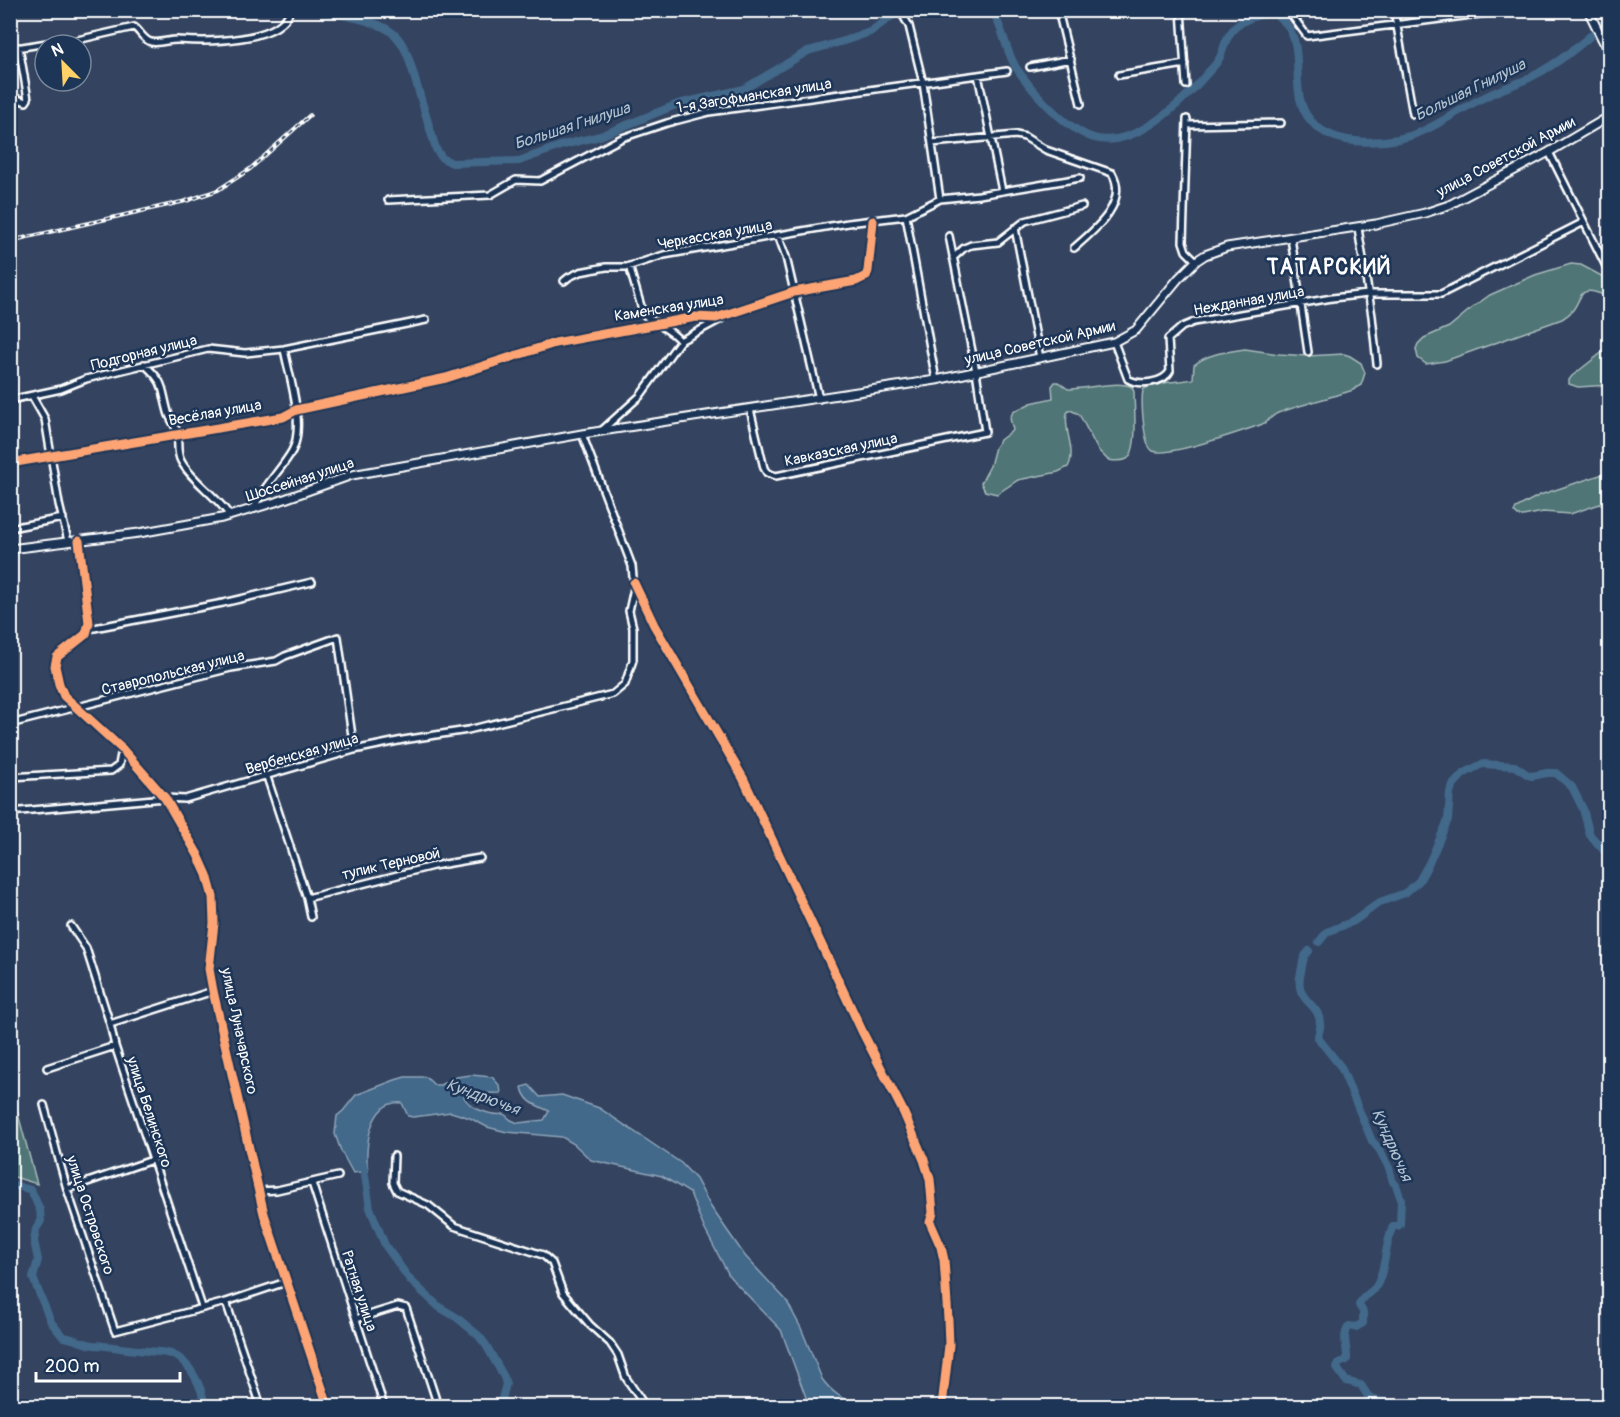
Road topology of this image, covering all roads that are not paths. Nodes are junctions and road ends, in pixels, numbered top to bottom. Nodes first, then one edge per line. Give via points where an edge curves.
1 (1059, 10) edge
2 (1181, 10) edge
3 (1288, 10) edge
4 (1394, 10) edge
5 (1511, 10) edge
6 (1588, 10) edge
7 (290, 11) edge
8 (901, 12) edge
9 (1395, 26) junction
10 (19, 47) junction
11 (10, 49) edge
12 (1610, 55) edge
13 (1071, 60) junction
14 (1185, 64) junction
15 (1030, 67) dead end
16 (1007, 71) dead end
17 (978, 75) junction
18 (1119, 75) dead end
19 (923, 83) junction
20 (1186, 85) dead end
21 (10, 96) edge
22 (1082, 104) dead end
23 (1413, 114) dead end
24 (1606, 118) edge
25 (1281, 123) dead end
26 (1610, 128) edge
27 (990, 138) junction
28 (932, 143) junction
29 (1549, 152) junction
30 (1080, 178) dead end
31 (1002, 191) junction
32 (940, 199) junction
33 (388, 200) dead end
34 (1082, 207) dead end
35 (906, 216) junction
36 (873, 221) junction
37 (1584, 222) junction
38 (1015, 228) junction
39 (1358, 228) junction
40 (778, 235) junction
41 (949, 236) dead end
42 (1291, 238) junction
43 (1074, 248) dead end
44 (953, 258) junction
45 (1196, 261) junction
46 (629, 266) junction
47 (1607, 268) dead end
48 (564, 281) dead end
49 (794, 292) junction
50 (1368, 294) junction
51 (1301, 304) junction
52 (724, 316) junction
53 (426, 320) dead end
54 (658, 325) junction
55 (680, 341) junction
56 (1114, 342) junction
57 (284, 349) junction
58 (1308, 352) dead end
59 (1040, 358) junction
60 (144, 364) junction
61 (1377, 364) dead end
62 (976, 371) junction
63 (936, 380) junction
64 (422, 384) joint
65 (32, 396) junction
66 (819, 399) junction
67 (10, 400) edge
68 (750, 409) junction
69 (296, 410) junction
70 (633, 426) joint
71 (601, 431) junction
72 (582, 434) junction
73 (178, 435) junction
74 (52, 455) junction
75 (10, 463) edge
76 (254, 509) junction
77 (230, 516) junction
78 (63, 518) junction
79 (10, 528) edge
80 (68, 541) junction
81 (79, 541) junction
82 (10, 549) edge
83 (312, 582) dead end
84 (634, 583) junction
85 (89, 628) junction
86 (77, 708) junction
87 (10, 724) edge
88 (122, 749) junction
89 (354, 750) junction
90 (10, 777) edge
91 (267, 777) junction
92 (165, 798) junction
93 (10, 812) edge
94 (480, 858) dead end
95 (307, 898) junction
96 (311, 917) dead end
97 (71, 927) dead end
98 (213, 991) junction
99 (110, 1024) junction
100 (115, 1047) junction
101 (47, 1068) dead end
102 (44, 1105) dead end
103 (394, 1156) dead end
104 (152, 1160) junction
105 (338, 1176) dead end
106 (312, 1183) junction
107 (67, 1189) junction
108 (260, 1191) junction
109 (286, 1282) junction
110 (226, 1302) junction
111 (202, 1307) junction
112 (356, 1319) junction
113 (261, 1407) edge
114 (328, 1407) edge
115 (384, 1407) edge
116 (438, 1407) edge
117 (645, 1407) edge
118 (942, 1407) edge

1 - 13 street
2 - 14 street
3 - 9 street via 1306,36
4 - 9 street
5 - 9 street
6 - 12 main road
7 - 10 street via 276,28 243,38 153,42 134,27 64,43
8 - 19 street via 909,26
9 - 23 street
10 - 11 street
10 - 21 street via 28,99 20,101
13 - 15 street
13 - 22 street
14 - 18 street
14 - 20 street
16 - 17 street, 1-я Загофманская улица
17 - 19 street, 1-я Загофманская улица
17 - 27 street
19 - 28 street
19 - 33 street, 1-я Загофманская улица via 709,112 622,138 540,181 516,180 490,195
24 - 26 street
24 - 29 main road, улица Советской Армии
25 - 45 street via 1187,122 1183,234 1184,248
27 - 28 street
27 - 31 street
27 - 43 street via 1025,137 1046,150 1112,173 1118,194 1114,206
28 - 32 street
29 - 37 street
29 - 39 main road, улица Советской Армии via 1449,205
30 - 31 street, Черкасская улица
31 - 32 street, Черкасская улица
32 - 35 street, Черкасская улица
34 - 38 street via 1025,221
35 - 36 street, Черкасская улица
35 - 63 street
36 - 40 street, Черкасская улица
36 - 49 street, Каменская улица via 866,276
37 - 47 street
37 - 50 street, Нежданная улица via 1441,294
38 - 44 street via 998,242 971,245
38 - 59 street
39 - 42 main road, улица Советской Армии
39 - 50 street
40 - 46 street, Черкасская улица via 663,255
40 - 49 street
41 - 44 street
42 - 45 main road, улица Советской Армии via 1227,247
42 - 51 street
44 - 62 street
45 - 56 main road, улица Советской Армии via 1136,330
46 - 48 street, Черкасская улица via 580,272
46 - 54 street via 643,313
49 - 52 street, Каменская улица
49 - 66 street
50 - 51 street, Нежданная улица
50 - 61 street
51 - 56 street, Нежданная улица via 1207,319 1182,327 1168,339 1170,371 1159,380 1131,381
51 - 58 street
52 - 54 street, Каменская улица
52 - 55 street
53 - 57 street, Подгорная улица
54 - 55 street
54 - 64 street, Каменская улица via 555,343
55 - 71 street via 640,396
56 - 59 main road, улица Советской Армии
57 - 60 street, Подгорная улица via 245,353 208,349
57 - 69 street
59 - 62 main road, улица Советской Армии
60 - 65 street, Подгорная улица
60 - 73 street via 164,386 168,415
62 - 63 main road, улица Советской Армии
62 - 68 street, Кавказская улица via 985,432 776,476 764,468
63 - 66 main road, улица Советской Армии
64 - 69 street, Весёлая улица
65 - 67 street, Подгорная улица
65 - 74 street via 45,419
66 - 68 main road, улица Советской Армии
68 - 70 main road, улица Советской Армии
69 - 73 street, Весёлая улица via 283,417
69 - 76 street via 293,450
70 - 71 main road, Шоссейная улица
71 - 72 main road, Шоссейная улица
72 - 76 main road, Шоссейная улица via 352,475
72 - 84 street via 632,566
73 - 74 street, Весёлая улица
73 - 77 street via 181,461
74 - 75 street, Весёлая улица
74 - 78 street
76 - 77 main road, Шоссейная улица
77 - 81 main road, Шоссейная улица
78 - 79 street
78 - 80 street
80 - 81 main road, Шоссейная улица
80 - 82 main road, Шоссейная улица
81 - 85 street
83 - 85 street
84 - 89 street, Вербенская улица via 629,611 633,653 630,672 620,689 597,699 468,730
84 - 118 street via 654,625 743,778 924,1160 930,1179 930,1222 941,1246 946,1284 950,1345
85 - 86 street, улица Луначарского via 55,660 61,691
86 - 87 street, Ставропольская улица
86 - 88 street, улица Луначарского
86 - 89 street, Ставропольская улица via 231,668 276,661 338,637
88 - 90 street via 118,765 111,771
88 - 92 street, улица Луначарского
89 - 91 street, Вербенская улица
91 - 92 street, Вербенская улица via 185,799
91 - 95 street
92 - 93 street, Вербенская улица
92 - 98 street, улица Луначарского via 211,886 214,923 209,969
94 - 95 street, тупик Терновой
95 - 96 street
97 - 99 street, улица Белинского via 86,948
98 - 99 street
98 - 108 street, улица Луначарского
99 - 100 street, улица Белинского
100 - 101 street
100 - 104 street, улица Белинского
102 - 107 street, улица Островского
103 - 117 street via 393,1183 397,1191 428,1205 454,1226 543,1255 552,1263 563,1293 610,1343
104 - 107 street
104 - 111 street, улица Белинского
105 - 106 street
106 - 108 street
106 - 112 street, Ратная улица
107 - 111 street, улица Островского via 115,1331
108 - 109 street, улица Луначарского
109 - 110 street
109 - 114 street, улица Луначарского
110 - 111 street
110 - 113 street
112 - 115 street, Ратная улица
112 - 116 street via 398,1306 406,1308

